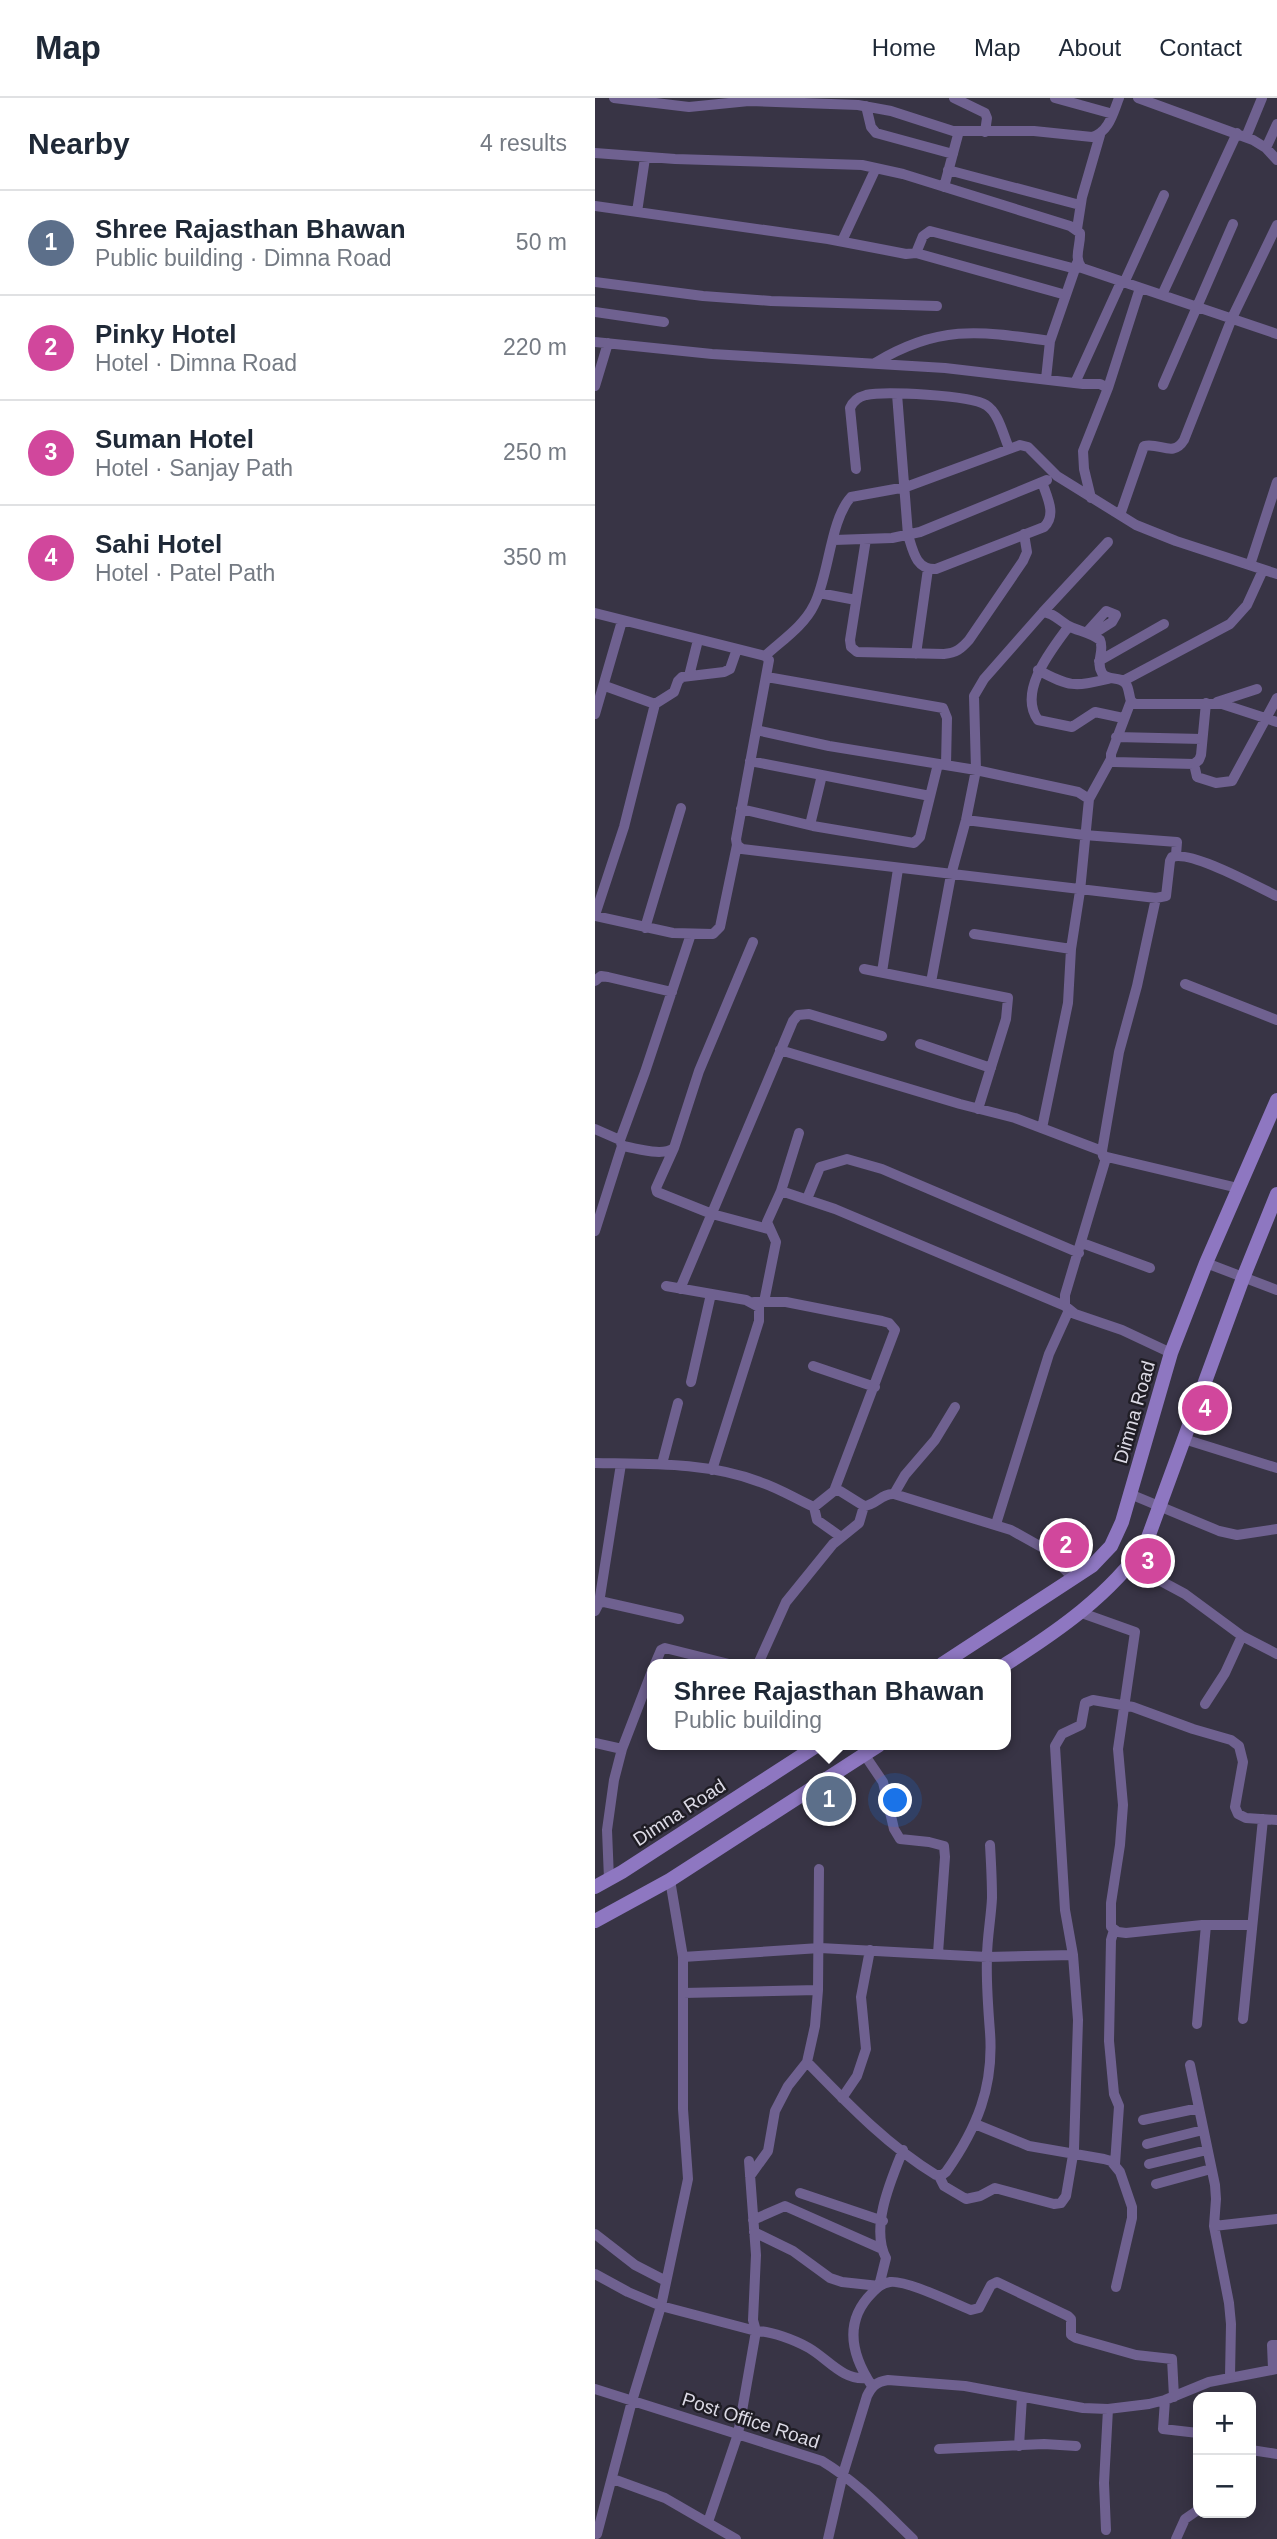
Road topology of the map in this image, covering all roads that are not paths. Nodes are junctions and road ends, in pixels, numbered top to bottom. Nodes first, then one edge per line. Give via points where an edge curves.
1 (614, 98) edge
2 (890, 98) edge
3 (954, 98) edge
4 (1055, 98) edge
5 (1119, 98) edge
6 (1138, 98) edge
7 (1262, 98) edge
8 (767, 99) edge
9 (824, 101) edge
10 (705, 102) edge
11 (866, 106) junction
12 (884, 109) junction
13 (1113, 114) junction
14 (1277, 124) edge
15 (959, 131) junction
16 (985, 132) junction
17 (1100, 135) junction
18 (1241, 135) junction
19 (1266, 148) junction
20 (595, 153) edge
21 (953, 154) junction
22 (645, 158) junction
23 (1277, 160) edge
24 (876, 168) junction
25 (948, 170) junction
26 (944, 187) junction
27 (1164, 195) dead end
28 (1080, 205) junction
29 (595, 206) edge
30 (637, 212) junction
31 (1233, 224) dead end
32 (1277, 225) edge
33 (1077, 229) junction
34 (842, 242) junction
35 (916, 253) junction
36 (1077, 266) junction
37 (595, 282) edge
38 (1123, 282) junction
39 (1140, 288) junction
40 (1066, 295) junction
41 (1162, 295) junction
42 (937, 306) dead end
43 (1198, 307) junction
44 (595, 312) edge
45 (1232, 318) junction
46 (664, 322) dead end
47 (1277, 334) edge
48 (1050, 341) junction
49 (595, 342) edge
50 (608, 344) junction
51 (874, 363) junction
52 (1046, 379) junction
53 (1075, 383) junction
54 (1163, 385) dead end
55 (595, 386) edge
56 (1108, 388) junction
57 (897, 394) junction
58 (1009, 448) junction
59 (856, 469) dead end
60 (1057, 476) junction
61 (1042, 482) junction
62 (1277, 482) edge
63 (905, 487) junction
64 (1091, 498) junction
65 (1120, 515) junction
66 (1024, 534) junction
67 (908, 535) junction
68 (866, 539) junction
69 (834, 540) junction
70 (1108, 542) dead end
71 (1250, 565) junction
72 (928, 569) junction
73 (1263, 570) junction
74 (1277, 574) edge
75 (819, 593) junction
76 (856, 600) junction
77 (595, 612) edge
78 (1043, 612) junction
79 (622, 621) junction
80 (1164, 624) dead end
81 (1069, 625) junction
82 (698, 640) junction
83 (737, 649) junction
84 (916, 654) junction
85 (765, 656) junction
86 (1099, 661) junction
87 (1038, 670) junction
88 (689, 676) junction
89 (767, 677) junction
90 (1108, 679) junction
91 (1123, 681) junction
92 (605, 686) junction
93 (1257, 689) dead end
94 (1277, 698) edge
95 (1131, 701) junction
96 (1210, 703) junction
97 (655, 704) junction
98 (595, 715) edge
99 (1123, 718) junction
100 (1272, 720) edge
101 (756, 730) junction
102 (1116, 737) junction
103 (1202, 739) junction
104 (1111, 759) junction
105 (750, 761) junction
106 (942, 764) junction
107 (1193, 764) junction
108 (976, 770) junction
109 (822, 775) junction
110 (930, 796) junction
111 (1089, 799) junction
112 (681, 808) dead end
113 (741, 809) junction
114 (966, 820) junction
115 (810, 825) junction
116 (1084, 835) junction
117 (737, 845) junction
118 (1175, 855) junction
119 (898, 869) junction
120 (951, 876) junction
121 (1080, 891) junction
122 (1277, 895) edge
123 (1156, 898) junction
124 (595, 916) edge
125 (645, 928) junction
126 (691, 934) junction
127 (974, 934) dead end
128 (753, 942) dead end
129 (1071, 949) junction
130 (863, 969) dead end
131 (882, 972) junction
132 (595, 981) edge
133 (931, 982) junction
134 (1185, 984) dead end
135 (672, 992) junction
136 (1277, 1020) edge
137 (882, 1036) dead end
138 (920, 1044) dead end
139 (780, 1050) junction
140 (991, 1068) junction
141 (1277, 1100) edge
142 (978, 1109) junction
143 (1042, 1128) junction
144 (595, 1129) edge
145 (799, 1133) dead end
146 (621, 1143) junction
147 (674, 1148) junction
148 (1104, 1154) junction
149 (1238, 1188) junction
150 (781, 1191) junction
151 (1277, 1194) edge
152 (807, 1199) junction
153 (711, 1213) junction
154 (768, 1229) junction
155 (595, 1231) edge
156 (1081, 1248) junction
157 (1206, 1263) junction
158 (1150, 1268) dead end
159 (1243, 1278) junction
160 (666, 1286) dead end
161 (680, 1289) junction
162 (1277, 1290) edge
163 (711, 1294) junction
164 (759, 1302) junction
165 (1067, 1308) junction
166 (1171, 1353) junction
167 (813, 1366) dead end
168 (691, 1382) dead end
169 (875, 1387) junction
170 (678, 1403) dead end
171 (955, 1407) dead end
172 (1184, 1439) junction
173 (595, 1463) edge
174 (621, 1464) junction
175 (662, 1464) junction
176 (1277, 1468) edge
177 (712, 1470) junction
178 (834, 1491) junction
179 (894, 1494) junction
180 (1130, 1494) junction
181 (1159, 1505) junction
182 (864, 1506) junction
183 (814, 1507) junction
184 (996, 1524) junction
185 (1277, 1529) edge
186 (841, 1537) junction
187 (1131, 1564) junction
188 (1073, 1578) junction
189 (597, 1607) edge
190 (1079, 1612) junction
191 (679, 1619) dead end
192 (1242, 1636) junction
193 (1277, 1654) edge
194 (657, 1659) edge
195 (709, 1659) edge
196 (760, 1659) edge
197 (950, 1659) edge
198 (1011, 1661) edge
199 (647, 1684) edge
200 (1205, 1704) dead end
201 (1124, 1706) junction
202 (595, 1744) edge
203 (622, 1748) junction
204 (809, 1750) edge
205 (872, 1750) edge
206 (864, 1755) junction
207 (1263, 1819) junction
208 (1277, 1820) edge
209 (595, 1829) edge
210 (607, 1830) junction
211 (991, 1845) dead end
212 (819, 1869) dead end
213 (610, 1880) junction
214 (670, 1880) junction
215 (595, 1887) edge
216 (595, 1921) edge
217 (1206, 1925) junction
218 (1252, 1925) junction
219 (1114, 1930) junction
220 (820, 1948) junction
221 (870, 1950) junction
222 (938, 1954) junction
223 (1073, 1955) junction
224 (683, 1957) junction
225 (987, 1957) junction
226 (818, 1990) junction
227 (683, 1993) junction
228 (1243, 2019) dead end
229 (1197, 2024) dead end
230 (807, 2062) junction
231 (1190, 2065) dead end
232 (842, 2098) junction
233 (1199, 2108) junction
234 (1143, 2120) dead end
235 (975, 2124) junction
236 (1203, 2130) junction
237 (1147, 2144) dead end
238 (903, 2150) junction
239 (1207, 2150) junction
240 (1074, 2155) junction
241 (749, 2161) dead end
242 (1115, 2164) junction
243 (1149, 2164) dead end
244 (1212, 2169) junction
245 (750, 2176) junction
246 (939, 2176) junction
247 (1156, 2184) dead end
248 (800, 2193) dead end
249 (1277, 2218) edge
250 (753, 2220) junction
251 (883, 2221) junction
252 (1214, 2226) junction
253 (754, 2232) junction
254 (595, 2234) edge
255 (882, 2249) junction
256 (595, 2274) edge
257 (666, 2281) junction
258 (879, 2286) junction
259 (1117, 2287) dead end
260 (661, 2306) junction
261 (756, 2331) junction
262 (1277, 2345) edge
263 (1275, 2369) edge
264 (1230, 2376) junction
265 (870, 2381) junction
266 (595, 2389) edge
267 (1022, 2397) junction
268 (1170, 2398) junction
269 (632, 2401) junction
270 (1108, 2409) junction
271 (1193, 2433) edge
272 (738, 2434) junction
273 (1019, 2446) junction
274 (1076, 2446) dead end
275 (939, 2449) dead end
276 (1256, 2451) edge
277 (1277, 2454) edge
278 (843, 2474) junction
279 (614, 2479) junction
280 (1193, 2513) edge
281 (708, 2522) junction
282 (1106, 2530) dead end
283 (597, 2534) dead end
284 (736, 2539) edge
285 (828, 2539) edge
286 (913, 2539) edge
287 (1176, 2539) edge

1 - 10 street via 666,106
2 - 12 street
3 - 16 street via 985,113
4 - 13 street
5 - 13 street
6 - 18 street
7 - 18 street
8 - 9 street
8 - 10 street
9 - 11 street
11 - 12 street
11 - 21 street via 876,133
12 - 15 street
13 - 17 street
14 - 19 street
15 - 16 street
15 - 21 street
16 - 17 street
17 - 28 street
18 - 19 street
18 - 41 street
19 - 23 street
20 - 22 street
21 - 25 street
22 - 24 street
22 - 30 street
24 - 26 street
24 - 34 street
25 - 26 street
25 - 28 street
26 - 33 street
27 - 38 street
28 - 33 street
29 - 30 street
30 - 34 street
31 - 43 street
32 - 45 street
33 - 36 street via 1081,240
34 - 35 street
35 - 36 street via 922,236 930,231
35 - 40 street
36 - 38 street
36 - 40 street
37 - 42 street via 771,301
38 - 39 street
38 - 53 street
39 - 41 street
39 - 56 street
40 - 48 street
41 - 43 street
43 - 45 street
43 - 54 street
44 - 46 street
45 - 47 street
45 - 65 street via 1184,440 1173,450 1144,446
48 - 51 street via 954,333 904,347
48 - 52 street
49 - 50 street
50 - 51 street via 712,355
50 - 55 street
51 - 52 street
52 - 53 street
53 - 56 street
56 - 64 street via 1083,451
57 - 58 street via 970,399 986,405
57 - 59 street via 867,395 853,402
57 - 63 street
58 - 60 street via 1028,447
58 - 63 street
60 - 61 street
60 - 64 street
61 - 66 street via 1050,521
61 - 67 street
62 - 71 street
63 - 67 street
63 - 69 street via 851,497
64 - 65 street
65 - 71 street via 1175,541
66 - 72 street
66 - 84 street via 1027,552 1023,561 962,649
67 - 68 street
67 - 72 street via 915,557
68 - 69 street
68 - 76 street
69 - 75 street
70 - 78 street
71 - 73 street
72 - 84 street
73 - 74 street
73 - 91 street via 1247,605 1230,624
75 - 76 street
75 - 85 street via 808,615
76 - 84 street via 851,647 857,652
77 - 79 street
78 - 81 street
78 - 108 street via 977,688
79 - 82 street
79 - 92 street
80 - 86 street
81 - 86 street via 1090,633 1102,644
81 - 87 street
82 - 83 street
82 - 88 street
83 - 85 street
83 - 88 street via 730,669
85 - 89 street via 769,660
86 - 90 street
87 - 90 street via 1068,685
87 - 99 street via 1033,711 1038,720 1072,727 1095,712
88 - 97 street
89 - 101 street
89 - 106 street via 943,708 947,718
90 - 91 street
91 - 95 street
92 - 97 street
92 - 98 street
93 - 96 street
94 - 100 street
95 - 96 street via 1140,705
95 - 99 street
96 - 100 street
96 - 103 street
97 - 124 street via 624,827
99 - 102 street
100 - 107 street via 1232,780 1216,783 1197,777
101 - 105 street
101 - 106 street
102 - 103 street
102 - 104 street
103 - 107 street via 1201,755
104 - 107 street
104 - 111 street
105 - 109 street
105 - 113 street
106 - 108 street
106 - 110 street
108 - 111 street via 1078,792
108 - 114 street
109 - 110 street
109 - 115 street
110 - 115 street via 920,837 914,843
111 - 116 street
112 - 125 street
113 - 115 street
113 - 117 street
114 - 116 street
114 - 120 street
116 - 118 street via 1177,842
116 - 121 street
117 - 119 street
117 - 126 street via 718,932
118 - 122 street via 1206,863
118 - 123 street via 1170,861 1167,893
119 - 120 street
119 - 131 street
120 - 121 street
120 - 133 street
121 - 123 street
121 - 129 street
123 - 148 street via 1119,1052
124 - 125 street
125 - 126 street
126 - 135 street
127 - 129 street
128 - 147 street via 699,1071
129 - 143 street via 1068,1003
130 - 131 street
131 - 133 street
132 - 135 street via 601,976
133 - 140 street via 1008,998
134 - 136 street
135 - 146 street
137 - 139 street via 803,1014 793,1021
138 - 140 street
139 - 142 street
139 - 153 street
140 - 142 street
141 - 149 street, Dimna Road
142 - 143 street
143 - 148 street
144 - 146 street
145 - 150 street
146 - 147 street via 662,1152
146 - 155 street
147 - 153 street via 657,1192
148 - 149 street
148 - 156 street
149 - 157 street, Dimna Road
150 - 152 street
150 - 154 street
151 - 159 street
152 - 156 street via 820,1167 847,1159
152 - 165 street
153 - 154 street
153 - 161 street
154 - 164 street via 776,1242
156 - 158 street
156 - 165 street via 1065,1295
157 - 159 street
157 - 166 street, Dimna Road
159 - 162 street
159 - 172 street
160 - 161 street
161 - 163 street
163 - 164 street
163 - 168 street
164 - 169 street via 786,1302 893,1326 894,1336
164 - 177 street via 759,1321
165 - 166 street
165 - 184 street
166 - 180 street, Dimna Road
167 - 169 street
169 - 178 street
170 - 175 street
171 - 179 street
172 - 176 street
172 - 181 street
173 - 174 street
174 - 175 street
174 - 189 street
175 - 177 street
177 - 183 street via 759,1481
178 - 182 street
178 - 183 street
179 - 182 street
179 - 184 street
180 - 181 street
180 - 188 street, Dimna Road via 1111,1546
181 - 185 street via 1237,1535
181 - 187 street via 1146,1543
182 - 186 street via 859,1522
183 - 186 street via 817,1520
184 - 188 street via 1045,1549
186 - 196 street via 786,1602
187 - 190 street
187 - 192 street via 1185,1594
188 - 197 street, Dimna Road
189 - 191 street
190 - 198 street
190 - 201 street via 1135,1632
192 - 193 street
192 - 200 street
194 - 195 street via 665,1648
199 - 203 street
201 - 207 street via 1239,1746 1243,1762 1235,1807 1246,1818
201 - 219 street via 1118,1749 1123,1805 1110,1921
201 - 223 street via 1093,1700 1085,1703 1080,1725 1062,1734 1055,1746 1065,1910
202 - 203 street
203 - 210 street
204 - 213 street, Dimna Road
205 - 206 street
206 - 214 street
206 - 222 street via 883,1782 900,1839 944,1846
207 - 208 street
207 - 218 street
209 - 210 street
210 - 213 street
211 - 225 street
212 - 220 street
213 - 215 street, Dimna Road
214 - 216 street
214 - 224 street
217 - 218 street
217 - 219 street via 1126,1933
217 - 229 street
218 - 228 street
219 - 242 street via 1108,2007 1111,2071 1119,2106
220 - 221 street
220 - 224 street
220 - 226 street
221 - 222 street
221 - 232 street via 861,1997 866,2049 857,2076
222 - 225 street
223 - 225 street
223 - 240 street via 1077,2020
224 - 227 street
225 - 235 street via 988,2073
226 - 227 street
226 - 230 street
227 - 257 street via 688,2179
230 - 232 street
230 - 245 street via 775,2111 768,2151
231 - 233 street
232 - 238 street
233 - 234 street
233 - 236 street
235 - 240 street via 1029,2146
235 - 246 street
236 - 237 street
236 - 239 street
238 - 246 street
238 - 251 street via 883,2201
239 - 243 street
239 - 244 street
240 - 242 street
240 - 246 street via 1066,2196 1057,2204 1001,2188 966,2199 944,2186
241 - 245 street
242 - 259 street via 1129,2195 1132,2218
244 - 247 street
244 - 252 street
245 - 250 street
248 - 251 street
249 - 252 street
250 - 253 street
250 - 255 street via 785,2206
251 - 255 street
252 - 264 street via 1229,2303
253 - 258 street via 793,2251 829,2278
253 - 261 street
254 - 257 street via 635,2265
255 - 258 street via 886,2258
256 - 260 street
257 - 260 street
258 - 265 street via 865,2301 854,2328 856,2357
258 - 268 street via 902,2282 971,2310 979,2308 992,2285 1003,2283 1068,2316 1071,2335 1076,2338 1136,2355 1172,2358
260 - 261 street
260 - 269 street
261 - 265 street via 801,2344 844,2373
261 - 272 street
262 - 263 street via 1272,2345
263 - 264 street
264 - 268 street
265 - 267 street via 965,2386
265 - 278 street
266 - 269 street, Post Office Road
267 - 270 street
267 - 273 street
268 - 270 street
268 - 271 street via 1163,2430
269 - 272 street, Post Office Road
269 - 279 street
270 - 282 street
272 - 278 street, Post Office Road via 802,2453
272 - 281 street
273 - 274 street
273 - 275 street
276 - 277 street
278 - 285 street
278 - 286 street, Post Office Road
279 - 281 street via 658,2495
279 - 283 street
280 - 287 street via 1185,2519
281 - 284 street

